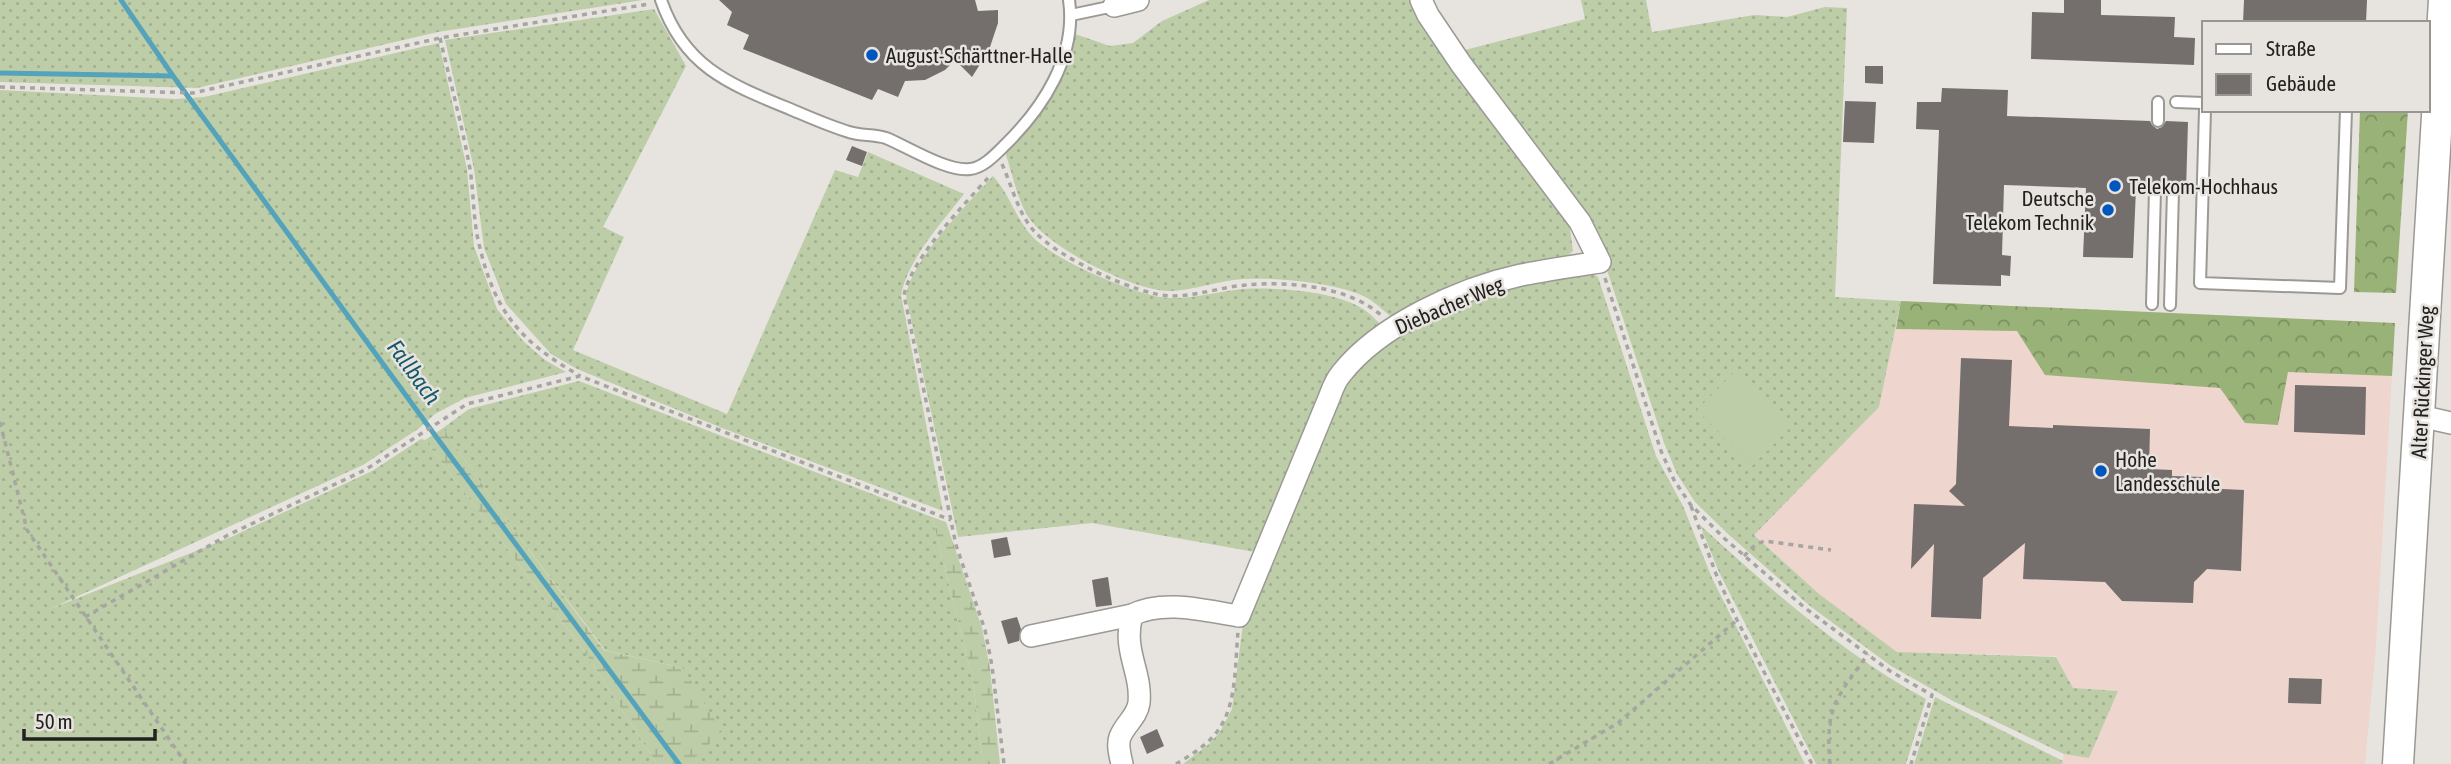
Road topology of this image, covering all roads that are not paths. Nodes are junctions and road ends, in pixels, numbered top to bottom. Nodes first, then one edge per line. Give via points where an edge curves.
1 (1069, 0) edge
2 (1138, 0) edge
3 (1421, 0) edge
4 (2444, 0) edge
5 (662, 1) edge
6 (1114, 6) joint
7 (1071, 15) junction
8 (2158, 102) dead end
9 (2176, 102) dead end
10 (2202, 103) edge
11 (2206, 112) edge
12 (2346, 112) edge
13 (2158, 121) dead end
14 (2155, 190) dead end
15 (2173, 190) dead end
16 (2152, 304) dead end
17 (2170, 305) dead end
18 (2420, 416) junction
19 (2451, 424) edge
20 (1132, 615) junction
21 (1031, 636) dead end
22 (1122, 764) edge
23 (2398, 764) edge

1 - 7 lane
2 - 6 street
3 - 20 street, Diebacher Weg via 1461,64 1580,222 1600,262 1491,283 1393,326 1339,376 1239,616 1182,607
4 - 18 street, Alter Rückinger Weg
5 - 7 lane via 671,25 709,71 832,127 876,135 959,169 975,168 997,153 1040,107 1059,70
6 - 7 lane
8 - 13 lane
9 - 10 lane
11 - 12 lane via 2200,283 2340,288
14 - 16 lane
15 - 17 lane
18 - 19 street
18 - 23 street, Alter Rückinger Weg
20 - 21 street
20 - 22 street via 1128,643 1139,701 1121,736

